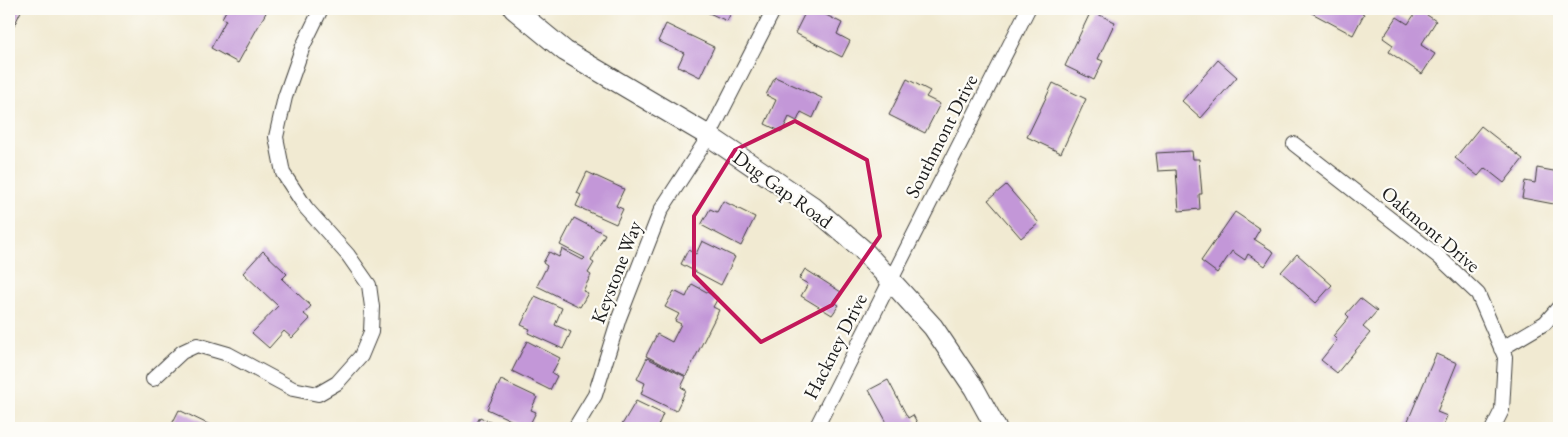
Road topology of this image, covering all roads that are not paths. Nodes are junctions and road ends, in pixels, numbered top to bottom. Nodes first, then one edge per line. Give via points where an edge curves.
1 (322, 9) edge
2 (514, 9) edge
3 (774, 9) edge
4 (1028, 9) edge
5 (709, 136) junction
6 (1294, 144) dead end
7 (890, 282) junction
8 (1559, 307) edge
9 (1501, 349) junction
10 (153, 379) dead end
11 (576, 428) edge
12 (816, 428) edge
13 (996, 428) edge
14 (1493, 428) edge

1 - 10 street via 285,97 276,137 283,173 306,208 348,254 368,285 372,307 371,332 361,356 337,384 318,394 293,389 228,354 197,345 182,352
2 - 5 street, Dug Gap Road via 565,51
3 - 5 street, Keystone Way
4 - 7 street, Southmont Drive
5 - 7 street, Dug Gap Road via 812,206 862,249
5 - 11 street, Keystone Way via 661,210 619,318 594,395
6 - 9 street, Oakmont Drive via 1439,257 1478,294
7 - 12 street, Hackney Drive
7 - 13 street, Dug Gap Road via 933,327 974,388
8 - 9 street via 1545,323
9 - 14 street, Oakmont Drive via 1505,374 1502,410

